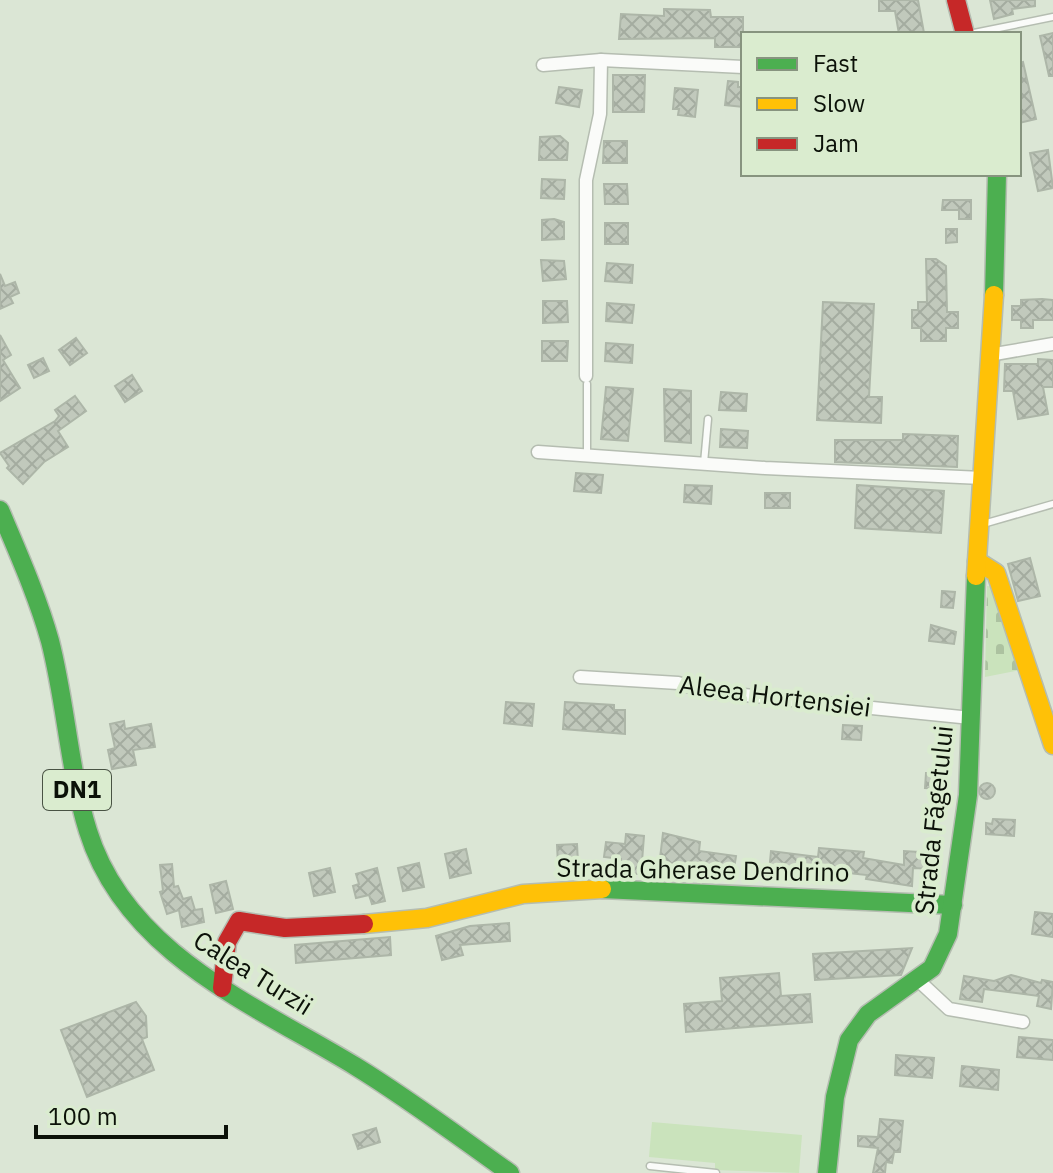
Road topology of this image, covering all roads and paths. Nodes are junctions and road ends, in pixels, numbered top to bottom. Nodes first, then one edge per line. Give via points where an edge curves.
1 (956, 0) edge
2 (1053, 17) edge
3 (966, 32) edge
4 (977, 32) edge
5 (601, 60) junction
6 (543, 65) dead end
7 (741, 67) edge
8 (997, 176) edge
9 (1053, 344) edge
10 (989, 355) junction
11 (586, 380) joint
12 (708, 419) dead end
13 (538, 452) dead end
14 (587, 457) junction
15 (704, 463) junction
16 (982, 478) junction
17 (1053, 504) edge
18 (0, 510) edge
19 (979, 525) junction
20 (977, 561) junction
21 (580, 677) dead end
22 (971, 718) junction
23 (1051, 736) edge
24 (953, 905) junction
25 (919, 981) junction
26 (222, 988) junction
27 (1023, 1022) dead end
28 (650, 1166) dead end
29 (510, 1173) edge
30 (716, 1173) edge
31 (827, 1173) edge

1 - 3 main road
2 - 4 lane
5 - 6 street
5 - 7 street
5 - 11 street via 600,114 586,180
8 - 10 main road, Strada Făgetului
9 - 10 street
10 - 16 main road, Strada Făgetului
11 - 14 lane
12 - 15 lane
13 - 14 street
14 - 15 street
15 - 16 street
16 - 19 main road, Strada Făgetului
17 - 19 lane
18 - 26 main road, Calea Turzii / DN1 via 9,547 50,642 80,803 99,861 127,909 158,943
19 - 20 main road, Strada Făgetului
20 - 22 main road, Strada Făgetului
20 - 23 main road via 996,573
21 - 22 street, Aleea Hortensiei via 678,683 704,691
22 - 24 main road, Strada Făgetului via 964,839
24 - 25 main road, Strada Făgetului via 944,946
24 - 26 main road, Strada Gherase Dendrino via 595,889 523,894 427,918 356,925 285,928 239,921 228,936
25 - 27 street via 949,1009
25 - 31 main road, Strada Făgetului via 856,1026 845,1052
26 - 29 main road, Calea Turzii / DN1 via 359,1069
28 - 30 lane

